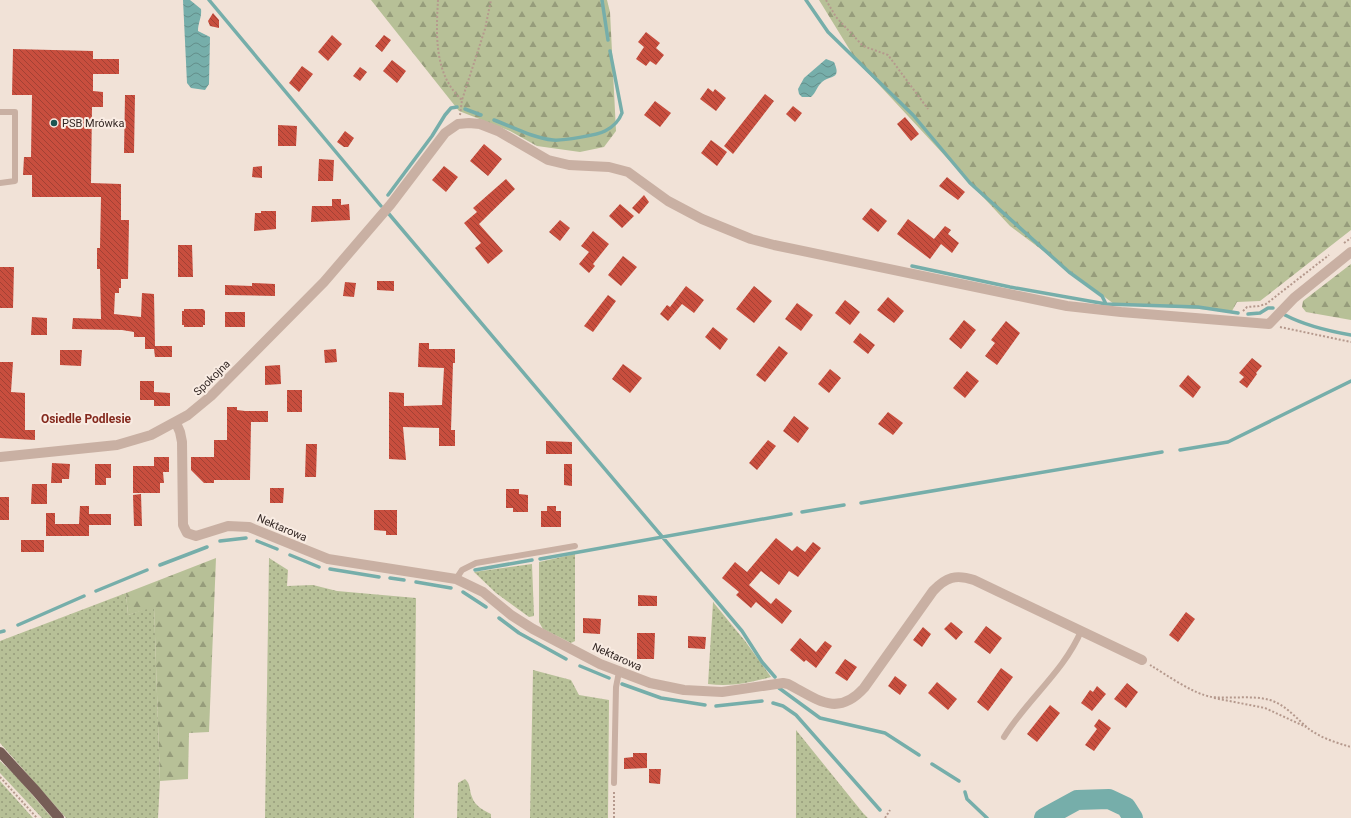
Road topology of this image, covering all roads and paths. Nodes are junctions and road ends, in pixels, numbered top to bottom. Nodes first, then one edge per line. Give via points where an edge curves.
1 (438, 0) edge
2 (491, 0) edge
3 (826, 0) edge
4 (462, 100) junction
5 (928, 110) dead end
6 (0, 112) edge
7 (458, 124) junction
8 (0, 183) edge
9 (1351, 238) edge
10 (1339, 247) dead end
11 (1333, 252) dead end
12 (1351, 252) edge
13 (1245, 308) dead end
14 (1289, 329) dead end
15 (1351, 342) edge
16 (176, 423) junction
17 (0, 457) edge
18 (575, 546) dead end
19 (456, 579) junction
20 (1081, 631) junction
21 (1142, 660) joint
22 (619, 672) junction
23 (1211, 697) junction
24 (1310, 730) junction
25 (1004, 737) dead end
26 (1351, 747) edge
27 (0, 752) edge
28 (0, 777) edge
29 (614, 783) joint
30 (890, 810) dead end
31 (37, 818) edge
32 (59, 818) edge
33 (614, 818) edge
34 (885, 818) edge

1 - 4 path via 436,30 442,72 453,92
2 - 4 path via 485,29
3 - 5 path via 836,17 863,46 888,55
4 - 7 path
6 - 8 lane via 15,112 15,181
7 - 12 street via 469,123 489,127 548,160 628,172 668,201 702,219 751,239 812,254 1085,308 1270,324 1294,298
7 - 16 street, Spokojna via 445,133 384,213 292,315 211,396
9 - 10 path
11 - 13 path via 1266,304
14 - 15 path
16 - 17 street, Spokojna via 151,435 117,445
16 - 19 street, Nektarowa via 182,437 183,525 187,533 200,536 228,526 249,527 328,559
18 - 19 lane via 476,563 462,570
19 - 22 street, Nektarowa via 483,592 526,624
20 - 21 street
20 - 22 street, Nektarowa via 974,580 952,577 934,591 855,698 845,704 827,703 788,684 771,683 729,692 699,691 661,686
20 - 25 lane via 1073,649 1012,723
21 - 23 path via 1186,686
22 - 29 lane via 616,687
23 - 24 path via 1265,708
23 - 24 path via 1270,700 1282,706
24 - 26 path
27 - 32 main road
28 - 31 path
29 - 33 path
30 - 34 path

